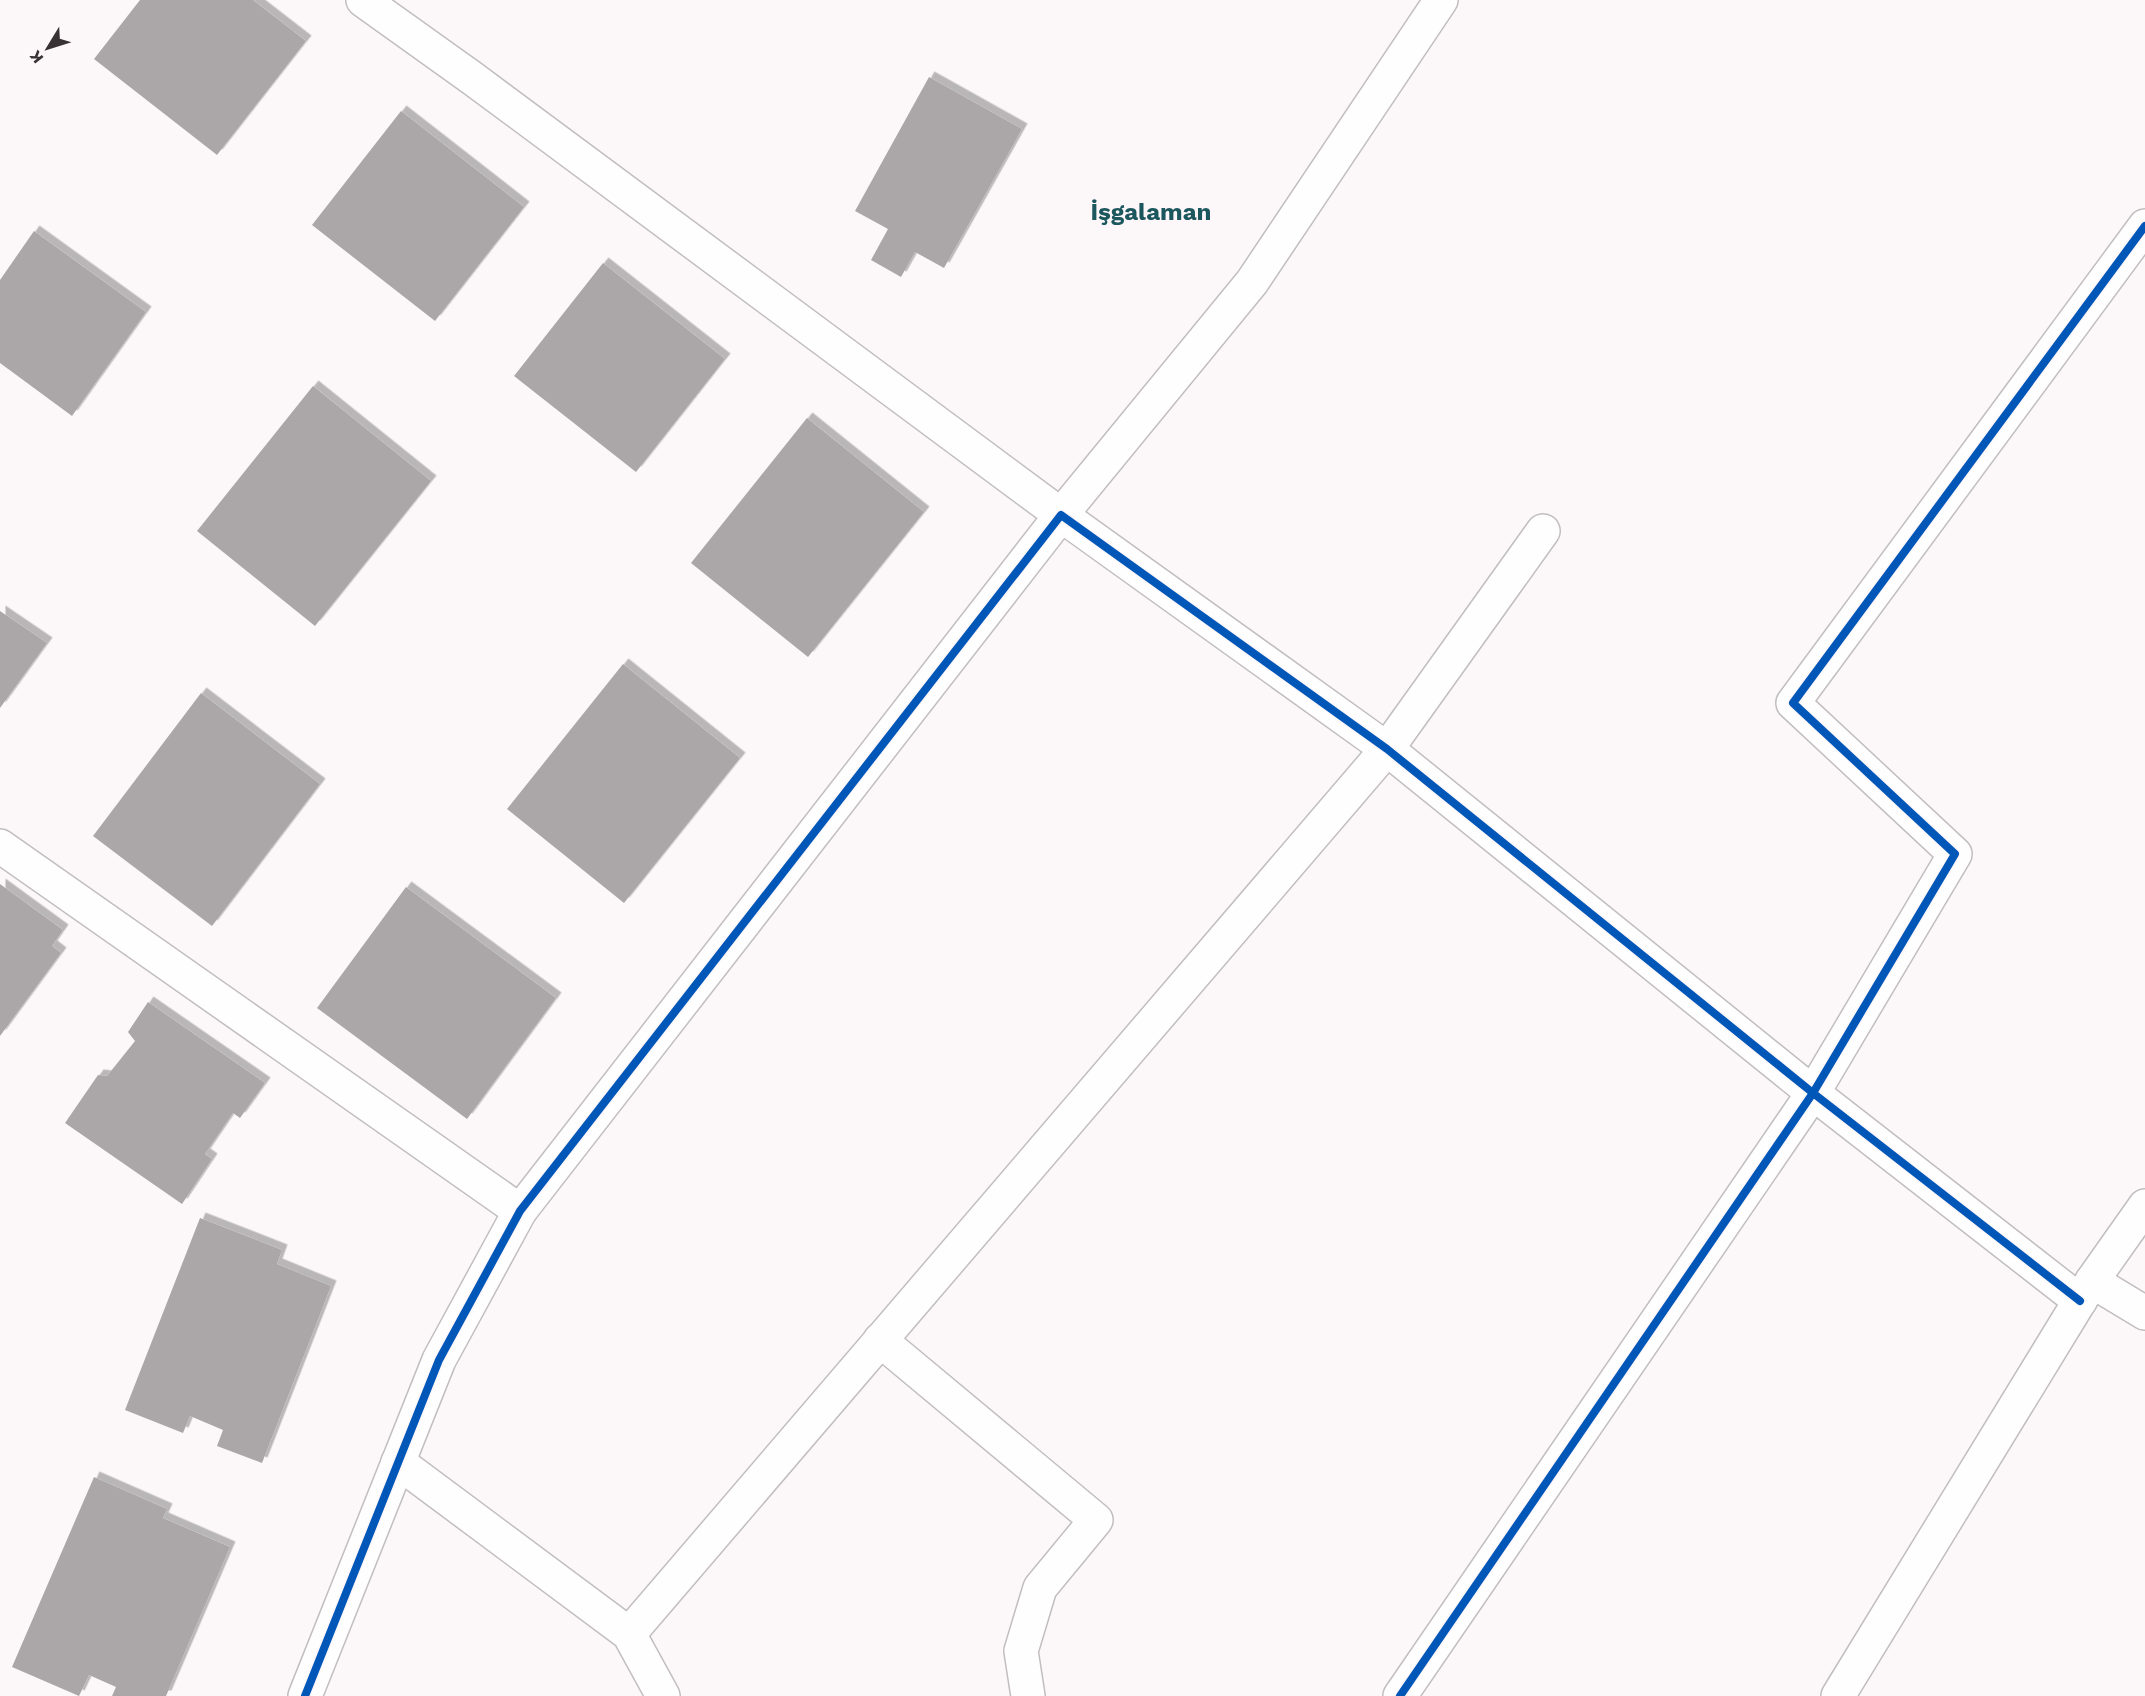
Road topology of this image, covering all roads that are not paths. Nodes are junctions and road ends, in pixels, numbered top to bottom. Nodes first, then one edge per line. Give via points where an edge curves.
1 (363, 0) edge
2 (1441, 0) edge
3 (2145, 226) edge
4 (1061, 515) junction
5 (1543, 531) dead end
6 (1388, 750) junction
7 (0, 846) edge
8 (1813, 1093) junction
9 (2145, 1206) edge
10 (520, 1211) junction
11 (2086, 1291) junction
12 (2145, 1313) edge
13 (880, 1340) junction
14 (398, 1462) junction
15 (629, 1634) junction
16 (305, 1696) edge
17 (663, 1696) edge
18 (1028, 1696) edge
19 (1400, 1696) edge
20 (1838, 1696) edge

1 - 4 street
2 - 4 street via 1252,282
3 - 8 street via 1793,704 1955,854
4 - 6 street
4 - 10 street
5 - 6 street
6 - 8 street
6 - 13 street
7 - 10 street
8 - 11 street
8 - 19 street
9 - 11 street
10 - 14 street via 439,1360
11 - 12 street
11 - 20 street
13 - 15 street
13 - 18 street via 1096,1520 1040,1588 1021,1652
14 - 15 street
14 - 16 street
15 - 17 street

